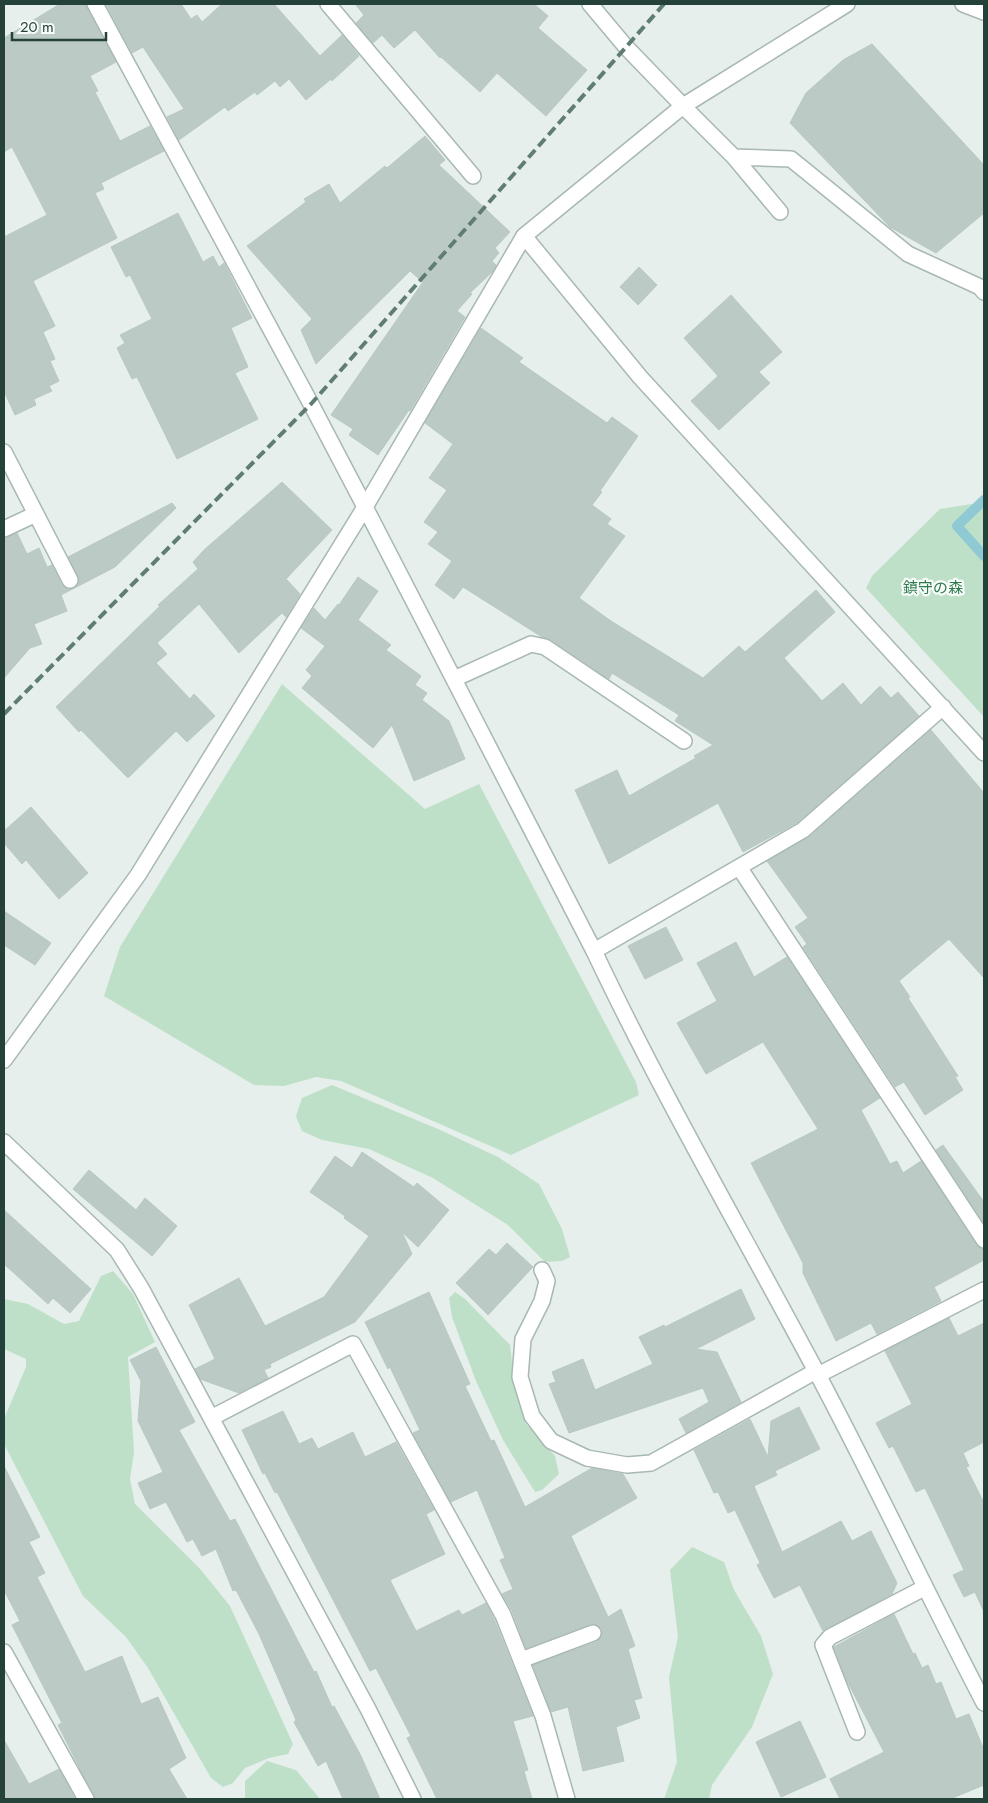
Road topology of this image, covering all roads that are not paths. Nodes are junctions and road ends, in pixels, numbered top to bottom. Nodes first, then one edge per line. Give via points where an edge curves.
1 (95, 4) edge
2 (328, 4) edge
3 (590, 4) edge
4 (847, 4) edge
5 (963, 4) edge
6 (984, 12) edge
7 (683, 106) junction
8 (734, 157) junction
9 (473, 176) dead end
10 (780, 212) dead end
11 (524, 236) junction
12 (984, 292) edge
13 (4, 452) edge
14 (365, 507) junction
15 (36, 514) junction
16 (4, 529) edge
17 (70, 580) dead end
18 (454, 679) junction
19 (944, 707) junction
20 (684, 741) dead end
21 (984, 753) edge
22 (738, 867) junction
23 (594, 951) junction
24 (4, 1060) edge
25 (4, 1142) edge
26 (984, 1240) edge
27 (542, 1270) dead end
28 (984, 1290) edge
29 (817, 1373) junction
30 (211, 1418) junction
31 (924, 1588) junction
32 (593, 1633) dead end
33 (4, 1652) edge
34 (521, 1660) junction
35 (984, 1703) edge
36 (857, 1732) dead end
37 (86, 1799) edge
38 (413, 1799) edge
39 (567, 1799) edge

1 - 14 street
2 - 9 street
3 - 7 street
4 - 7 street
5 - 6 street
7 - 8 street
7 - 11 street
8 - 10 street
8 - 12 street via 791,159 908,254 980,287
11 - 14 street
11 - 19 street via 640,376
13 - 15 street
14 - 18 street
14 - 24 street via 138,875
15 - 16 street
15 - 17 street
18 - 20 street via 531,644 545,647
18 - 23 street
19 - 21 street
19 - 22 street via 803,830
22 - 23 street
22 - 26 street
23 - 29 street via 629,1025
25 - 30 street via 117,1250
27 - 29 street via 547,1281 542,1301 523,1339 520,1377 532,1416 551,1441 587,1458 627,1465 651,1463
28 - 29 street
29 - 31 street
30 - 34 street via 353,1344 503,1615
30 - 38 street
31 - 35 street
31 - 36 street via 830,1637 823,1645
32 - 34 street
33 - 37 street
34 - 39 street

